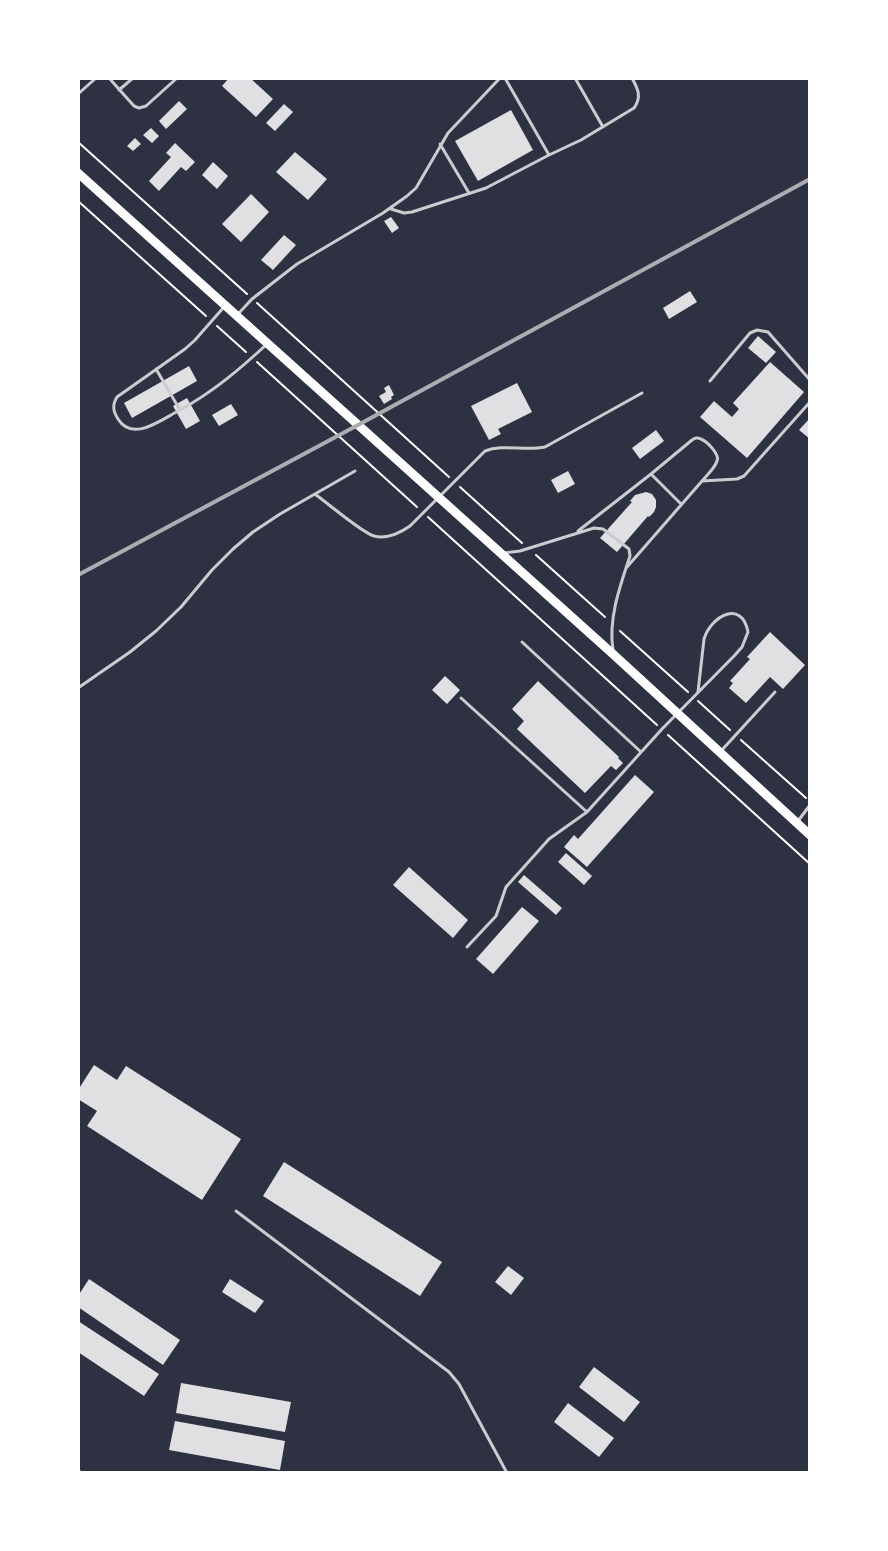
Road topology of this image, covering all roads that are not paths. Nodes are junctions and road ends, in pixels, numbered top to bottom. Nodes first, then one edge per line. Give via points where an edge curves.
1 (96, 78) edge
2 (109, 78) edge
3 (133, 78) edge
4 (177, 78) edge
5 (502, 78) edge
6 (575, 78) edge
7 (632, 78) edge
8 (119, 90) junction
9 (78, 94) edge
10 (603, 127) junction
11 (440, 144) junction
12 (549, 155) junction
13 (78, 173) edge
14 (469, 193) junction
15 (389, 209) junction
16 (225, 305) junction
17 (236, 316) junction
18 (268, 344) junction
19 (156, 369) junction
20 (810, 380) edge
21 (710, 381) dead end
22 (642, 393) dead end
23 (810, 402) edge
24 (180, 410) junction
25 (355, 471) dead end
26 (651, 474) junction
27 (702, 481) junction
28 (316, 495) junction
29 (438, 497) junction
30 (681, 504) junction
31 (574, 534) junction
32 (500, 553) junction
33 (627, 567) junction
34 (522, 642) dead end
35 (614, 655) junction
36 (78, 688) edge
37 (698, 692) junction
38 (775, 692) dead end
39 (462, 698) dead end
40 (677, 713) junction
41 (641, 752) junction
42 (720, 753) junction
43 (810, 804) edge
44 (587, 812) junction
45 (797, 823) junction
46 (810, 835) edge
47 (467, 947) dead end
48 (236, 1211) dead end
49 (507, 1473) edge

1 - 9 lane
2 - 8 lane
3 - 8 lane
4 - 8 lane via 139,108
5 - 11 lane
5 - 12 lane
6 - 10 lane
7 - 10 lane via 639,102
10 - 12 lane
11 - 14 lane
11 - 15 lane via 416,188
12 - 14 lane
13 - 16 main road
14 - 15 lane via 412,213
15 - 17 lane via 297,264
16 - 17 main road
16 - 19 lane via 195,340
17 - 18 main road
18 - 24 lane via 218,387
18 - 29 main road
19 - 24 lane
19 - 24 lane via 117,397 115,413 120,423 132,430 143,429
20 - 21 lane via 768,332 757,330 750,333
22 - 29 lane via 545,447 487,450
23 - 27 lane via 744,476
25 - 28 lane
26 - 27 lane via 696,438 702,439 719,458
26 - 30 lane
26 - 31 lane
27 - 30 lane
28 - 29 lane via 375,536 402,531
28 - 36 lane via 253,532 156,631
29 - 32 main road
30 - 33 lane
31 - 32 lane
31 - 33 lane via 603,529 629,549
32 - 35 main road
33 - 35 lane via 612,624
34 - 41 lane
35 - 40 main road
37 - 37 lane via 706,632 718,617 738,615 748,632 742,647
37 - 40 lane
38 - 42 lane
39 - 44 lane
40 - 41 lane
40 - 42 main road
41 - 44 lane
42 - 45 main road
43 - 45 lane
44 - 47 lane via 549,839 506,887 496,916
45 - 46 main road
48 - 49 lane via 449,1372

